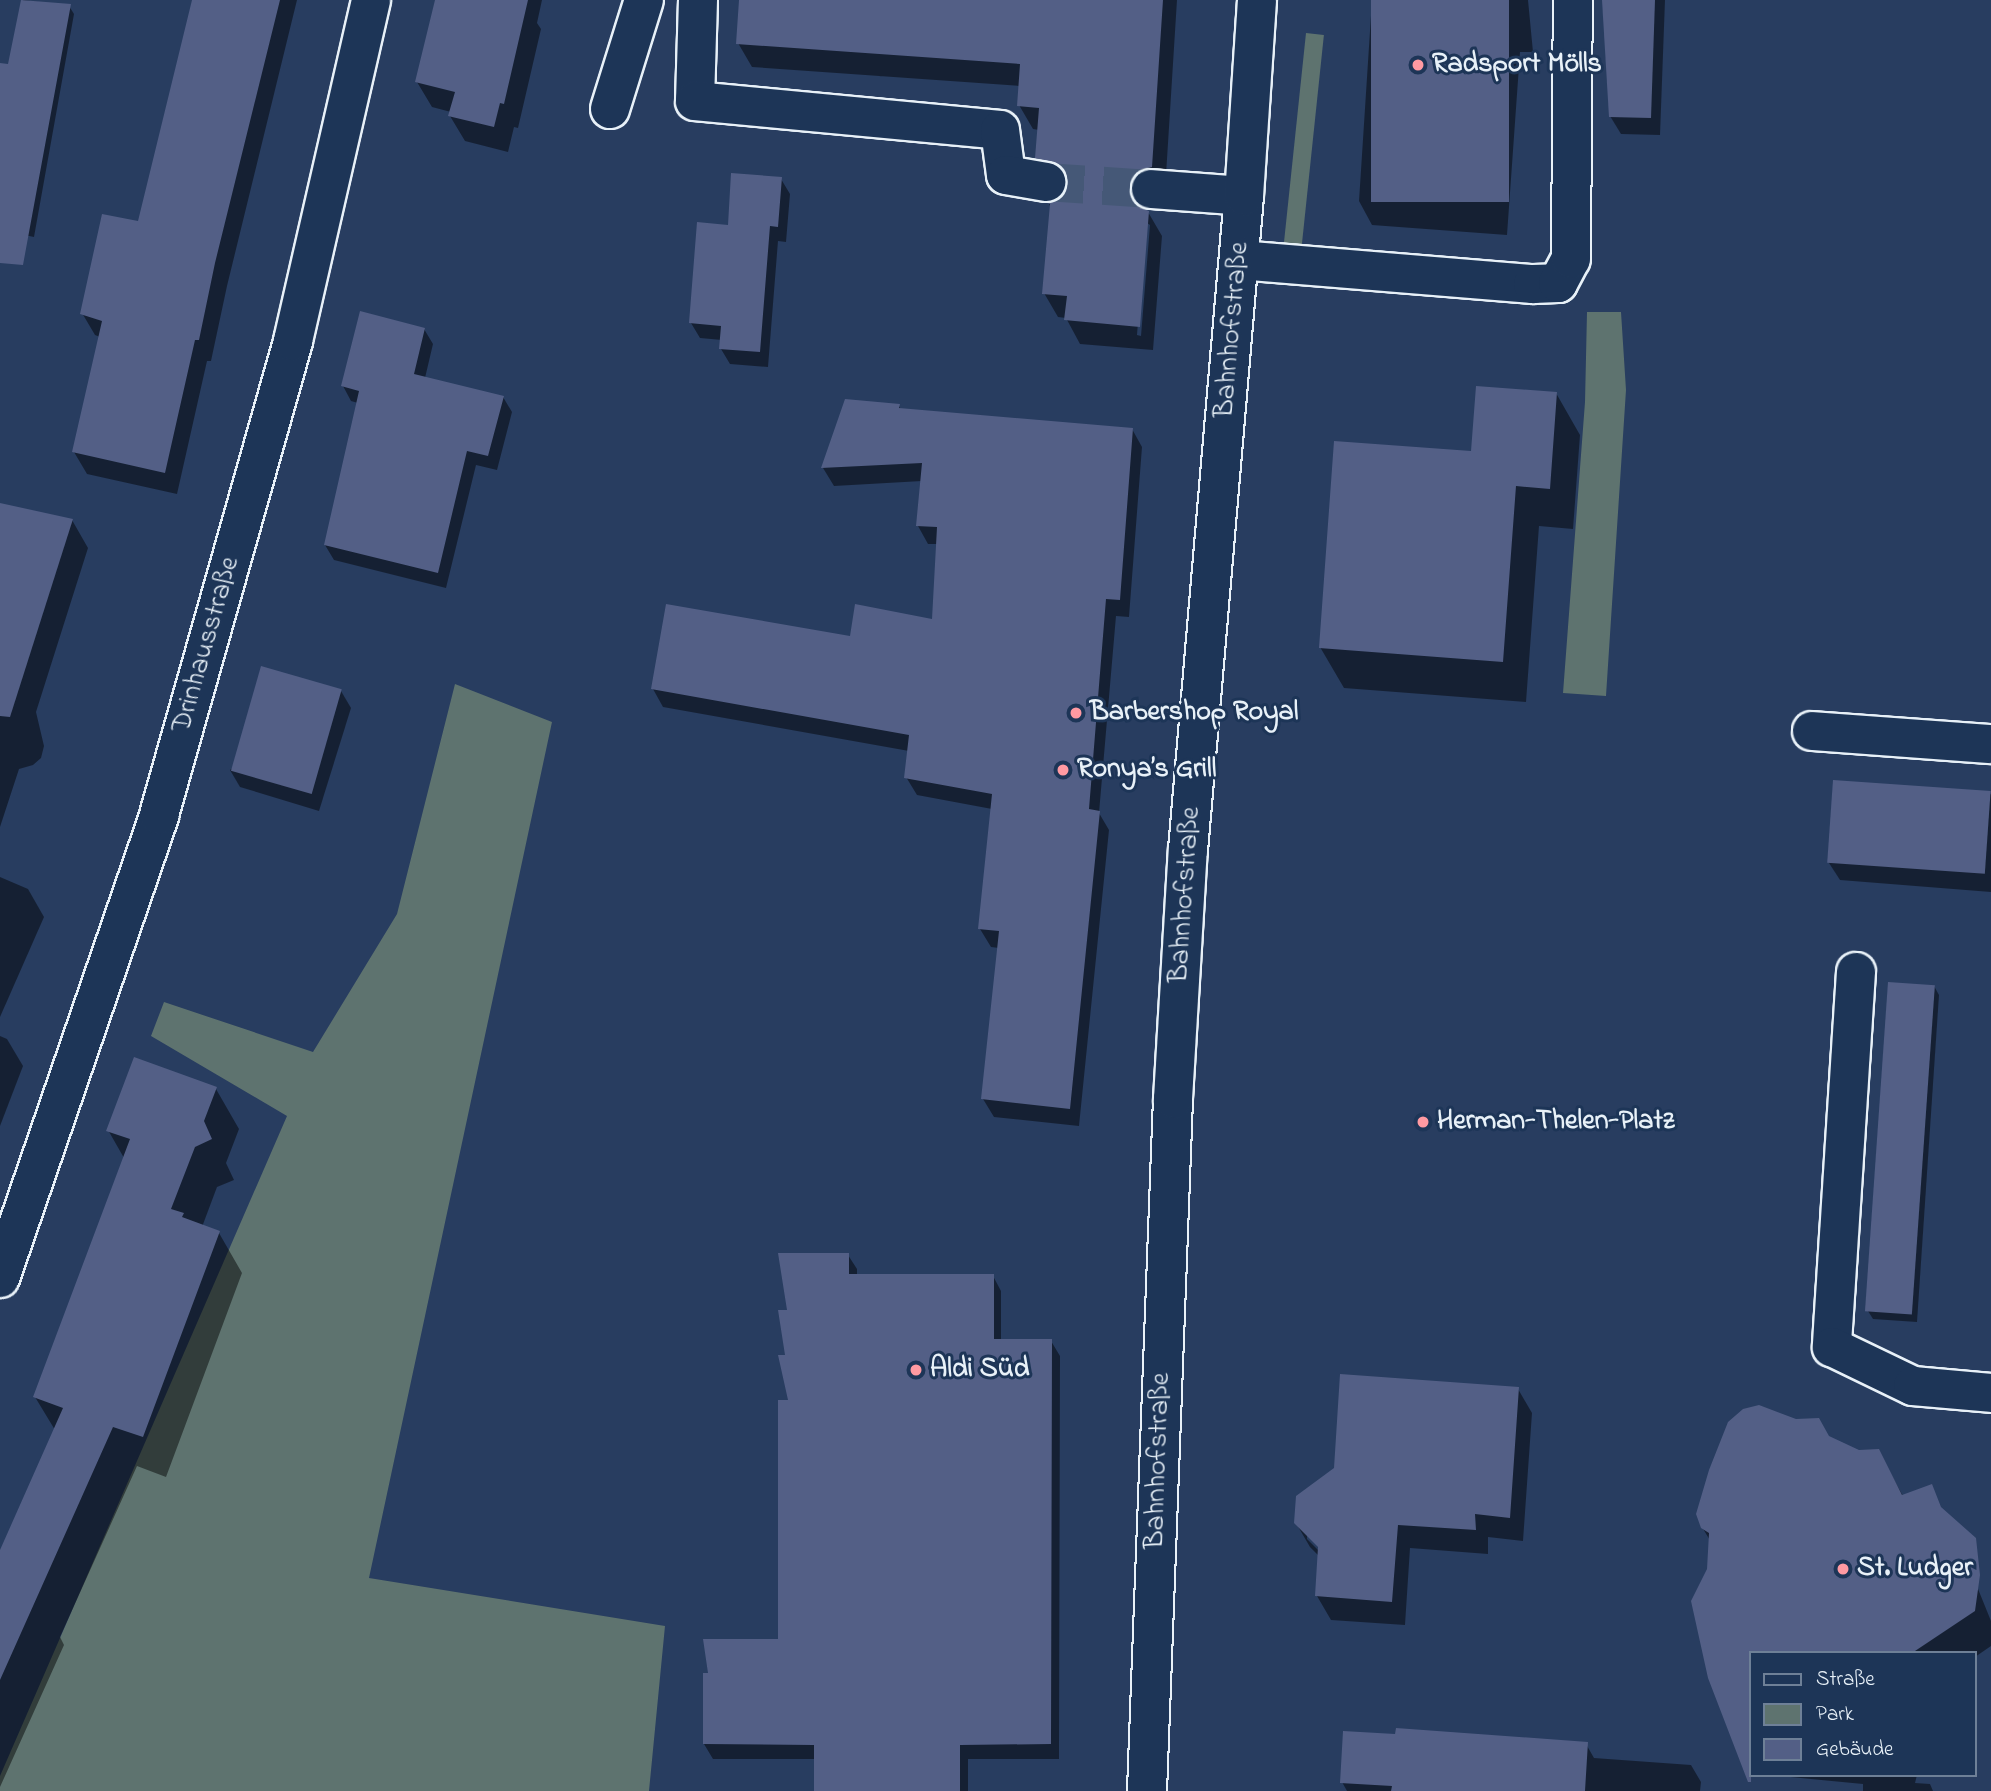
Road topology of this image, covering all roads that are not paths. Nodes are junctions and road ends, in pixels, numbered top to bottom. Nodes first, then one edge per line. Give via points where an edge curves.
1 (371, 0) edge
2 (645, 0) edge
3 (698, 0) edge
4 (1257, 0) edge
5 (1573, 0) edge
6 (610, 108) dead end
7 (1046, 182) tunnel mouth
8 (1151, 189) tunnel mouth
9 (1244, 196) junction
10 (1239, 260) junction
11 (1812, 732) dead end
12 (1991, 744) edge
13 (1856, 972) dead end
14 (0, 1278) edge
15 (1991, 1393) edge
16 (1147, 1791) edge

1 - 14 main road, Drinhausstraße via 293,341 159,815
2 - 6 main road
3 - 7 main road via 695,101 1000,130 1006,175
4 - 9 main road, Bahnhofstraße
5 - 10 main road via 1571,259 1558,283 1533,285
8 - 9 main road
9 - 10 main road, Bahnhofstraße
10 - 16 main road, Bahnhofstraße via 1188,850 1173,1100
11 - 12 main road
13 - 15 main road via 1832,1347 1913,1385

